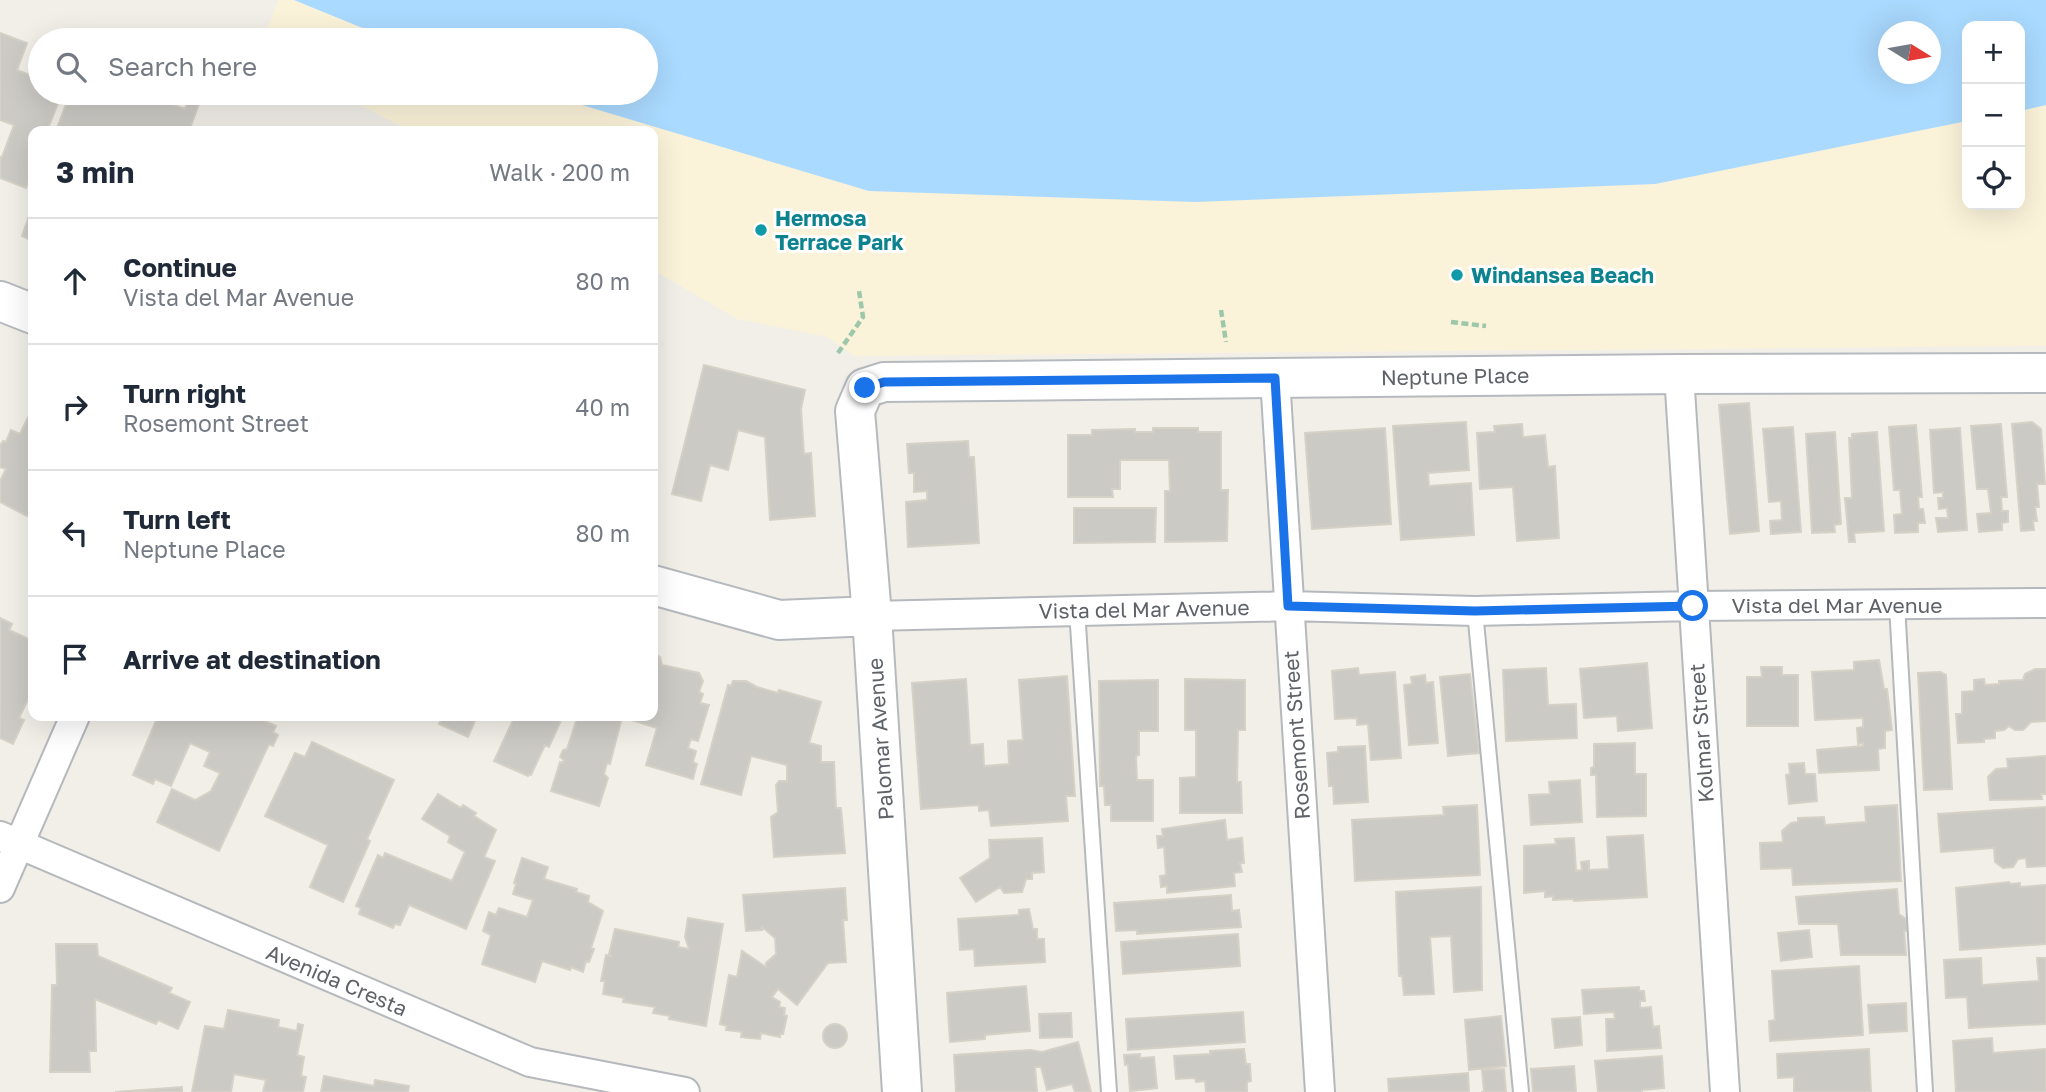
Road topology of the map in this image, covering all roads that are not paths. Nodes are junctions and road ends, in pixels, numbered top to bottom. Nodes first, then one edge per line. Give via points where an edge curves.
1 (0, 301) edge
2 (28, 312) edge
3 (2046, 373) edge
4 (1679, 374) junction
5 (1275, 378) junction
6 (865, 388) joint
7 (658, 588) edge
8 (2046, 603) edge
9 (1897, 605) junction
10 (1288, 606) junction
11 (1693, 606) junction
12 (1077, 610) junction
13 (1475, 611) junction
14 (872, 616) junction
15 (72, 721) edge
16 (10, 840) edge
17 (0, 888) edge
18 (685, 1092) edge
19 (902, 1092) edge
20 (1109, 1092) edge
21 (1320, 1092) edge
22 (1521, 1092) edge
23 (1725, 1092) edge
24 (1925, 1092) edge

1 - 2 street
3 - 4 street, Neptune Place
4 - 5 street, Neptune Place
4 - 11 street, Kolmar Street
5 - 6 street, Neptune Place via 884,382
5 - 10 street, Rosemont Street
6 - 14 street, Palomar Avenue via 855,411
7 - 14 street via 779,620
8 - 9 street, Vista del Mar Avenue
9 - 11 street, Vista del Mar Avenue
9 - 24 lane
10 - 12 street, Vista del Mar Avenue
10 - 13 street, Vista del Mar Avenue
10 - 21 street, Rosemont Street
11 - 13 street, Vista del Mar Avenue
11 - 23 street, Kolmar Street
12 - 14 street, Vista del Mar Avenue
12 - 20 lane
13 - 22 lane
14 - 19 street, Palomar Avenue
15 - 16 street
16 - 17 street
16 - 18 street, Avenida Cresta via 530,1062

